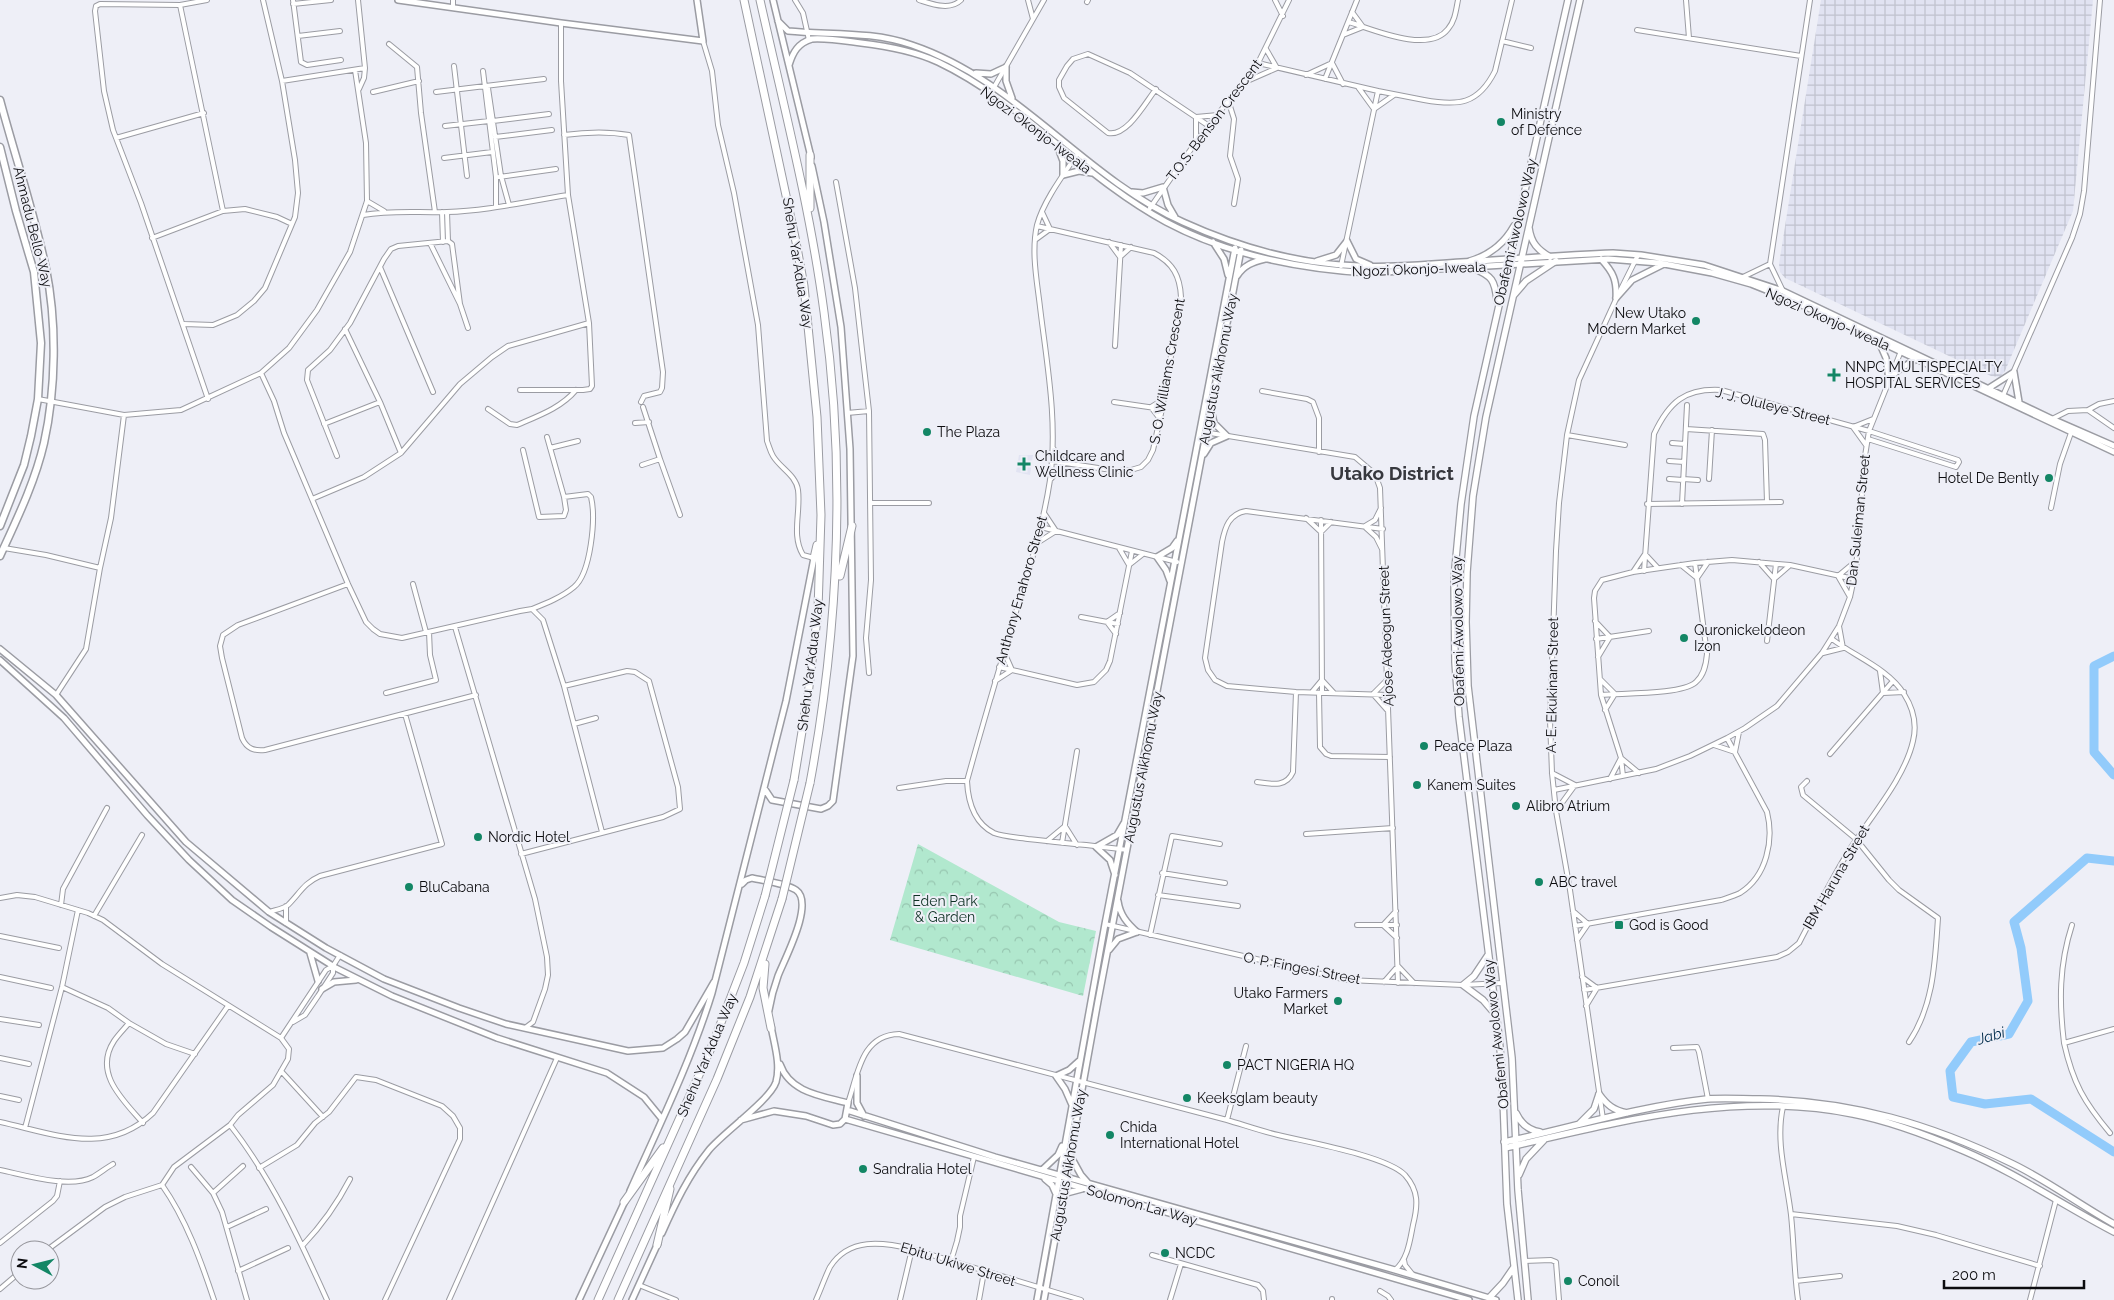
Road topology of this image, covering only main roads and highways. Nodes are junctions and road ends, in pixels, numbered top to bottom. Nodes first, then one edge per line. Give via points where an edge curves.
1 (744, 0) edge
2 (760, 0) edge
3 (1568, 0) edge
4 (1580, 0) edge
5 (0, 100) edge
6 (0, 147) edge
7 (810, 155) road end
8 (1519, 217) junction
9 (1529, 225) junction
10 (810, 231) junction
11 (1550, 257) road end
12 (1470, 261) road end
13 (1556, 261) road end
14 (1473, 268) road end
15 (1512, 299) junction
16 (1498, 307) junction
17 (821, 515) junction
18 (0, 526) edge
19 (852, 526) road end
20 (0, 556) edge
21 (814, 558) road end
22 (835, 599) junction
23 (774, 926) junction
24 (1488, 955) junction
25 (1495, 1014) junction
26 (771, 1028) road end
27 (1515, 1110) junction
28 (1631, 1114) junction
29 (1869, 1115) junction
30 (1603, 1123) junction
31 (1578, 1125) junction
32 (672, 1136) junction
33 (1546, 1136) junction
34 (1516, 1143) junction
35 (1504, 1145) junction
36 (682, 1155) junction
37 (1517, 1179) junction
38 (624, 1202) road end
39 (2114, 1224) edge
40 (2114, 1232) edge
41 (658, 1245) road end
42 (1514, 1267) junction
43 (1488, 1298) road end
44 (598, 1300) edge
45 (618, 1300) edge
46 (1518, 1300) edge
47 (1528, 1300) edge

1 - 17 highway, Shehu Yar'Adua Way via 804,286 817,417
2 - 10 highway, Shehu Yar'Adua Way
3 - 8 main road, Obafemi Awolowo Way
4 - 9 main road, Obafemi Awolowo Way
5 - 20 main road, Ahmadu Bello Way via 46,270 52,315 52,401 44,444 31,486
6 - 18 main road, Ahmadu Bello Way via 34,272 41,370 24,465
7 - 10 highway
8 - 12 main road via 1498,247 1484,257
8 - 16 main road, Obafemi Awolowo Way
9 - 11 main road via 1532,241
9 - 15 main road, Obafemi Awolowo Way
10 - 22 highway, Shehu Yar'Adua Way via 824,311 834,404 838,502
13 - 15 main road via 1526,281
14 - 16 main road via 1491,278
15 - 27 main road, Obafemi Awolowo Way via 1488,402 1476,477 1466,622 1473,737 1511,1042
16 - 24 main road, Obafemi Awolowo Way via 1470,440 1454,579 1459,717
17 - 21 highway
17 - 32 highway, Shehu Yar'Adua Way, bridge via 814,649 794,780 765,896 732,997
19 - 22 highway
22 - 23 highway, Shehu Yar'Adua Way, bridge via 824,702 810,783
23 - 26 highway via 763,979
23 - 36 highway, Shehu Yar'Adua Way via 732,1042
24 - 25 main road, Obafemi Awolowo Way
24 - 25 main road via 1474,976 1463,985
25 - 35 main road, Obafemi Awolowo Way via 1502,1071
27 - 33 main road via 1525,1126
27 - 34 main road, Obafemi Awolowo Way
28 - 29 main road via 1708,1099 1786,1100 1855,1108
28 - 30 main road
28 - 31 main road via 1614,1110 1600,1094 1594,1109
29 - 30 main road via 1754,1105 1708,1107
29 - 39 main road via 1921,1126 1966,1143 2015,1165
29 - 40 main road via 1964,1151
30 - 31 main road
30 - 33 main road
31 - 33 main road
32 - 38 highway
32 - 44 highway, Shehu Yar'Adua Way
33 - 34 main road
33 - 37 main road via 1526,1159
34 - 35 main road
34 - 37 main road, Obafemi Awolowo Way
35 - 42 main road, Obafemi Awolowo Way
36 - 41 highway via 670,1189
36 - 45 highway, Shehu Yar'Adua Way
37 - 47 main road, Obafemi Awolowo Way
42 - 43 main road
42 - 46 main road, Obafemi Awolowo Way

